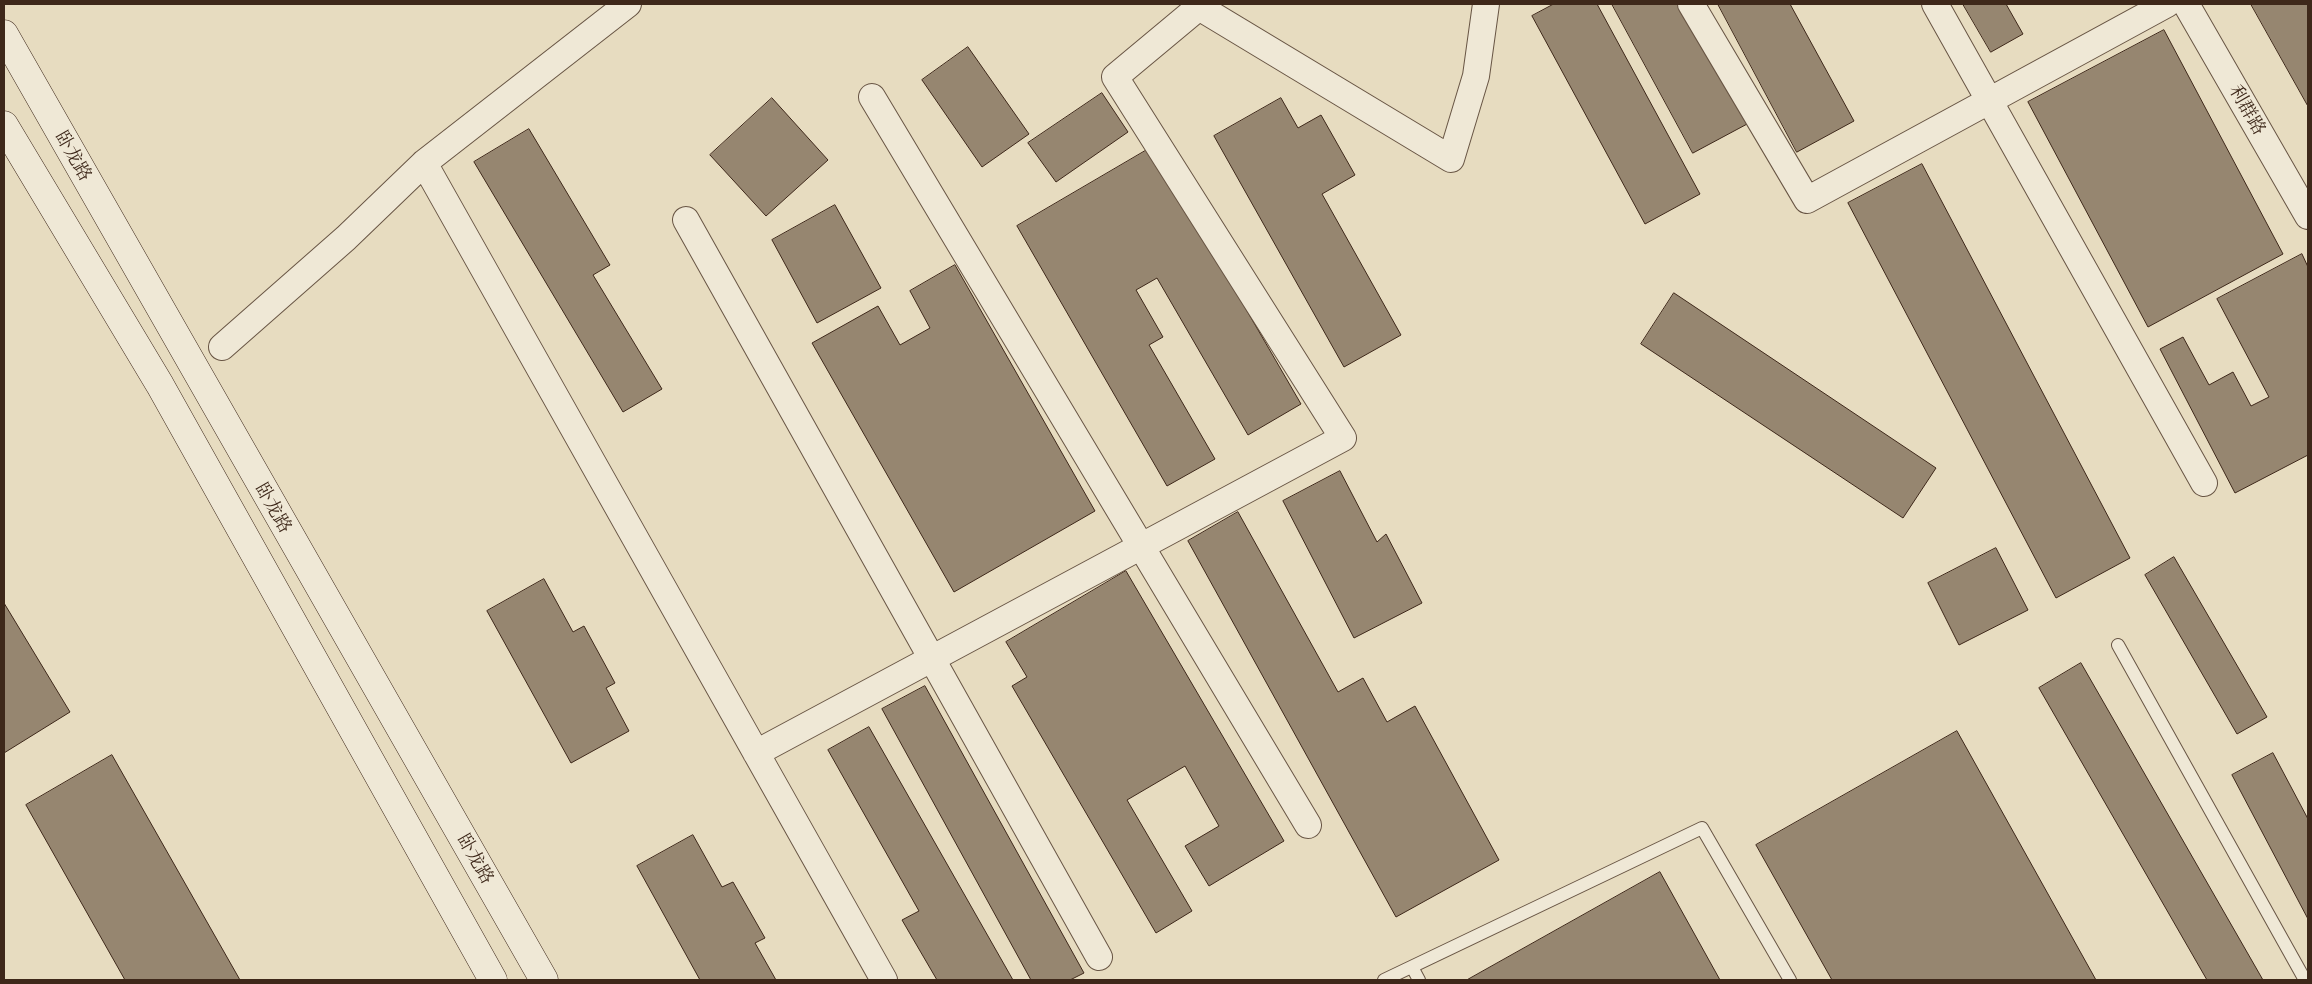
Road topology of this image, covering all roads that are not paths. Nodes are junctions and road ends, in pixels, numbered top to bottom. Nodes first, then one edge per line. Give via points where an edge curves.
1 (628, 4) edge
2 (1486, 4) edge
3 (1691, 4) edge
4 (1935, 4) edge
5 (2166, 4) edge
6 (2186, 4) edge
7 (4, 34) edge
8 (872, 97) dead end
9 (1990, 100) junction
10 (4, 125) edge
11 (424, 163) junction
12 (2308, 216) edge
13 (686, 220) dead end
14 (222, 347) dead end
15 (2204, 483) dead end
16 (1142, 546) junction
17 (2118, 645) dead end
18 (932, 659) junction
19 (756, 753) junction
20 (1308, 825) dead end
21 (1099, 957) dead end
22 (1412, 967) junction
23 (493, 980) edge
24 (544, 980) edge
25 (884, 980) edge
26 (1384, 980) edge
27 (1419, 980) edge
28 (1790, 980) edge
29 (2305, 980) edge

1 - 11 street
2 - 16 street via 1476,76 1451,159 1199,7 1115,76 1343,438
3 - 9 street via 1807,200
4 - 9 street
5 - 9 street
6 - 12 street, 利群路
7 - 24 main road, 卧龙路
8 - 16 street
9 - 15 street
10 - 23 main road via 160,386
11 - 14 street via 346,238
11 - 19 street
13 - 18 street
16 - 18 street
16 - 20 street
17 - 29 lane
18 - 19 street
18 - 21 street
19 - 25 street
22 - 26 lane
22 - 27 lane
22 - 28 lane via 1702,828

